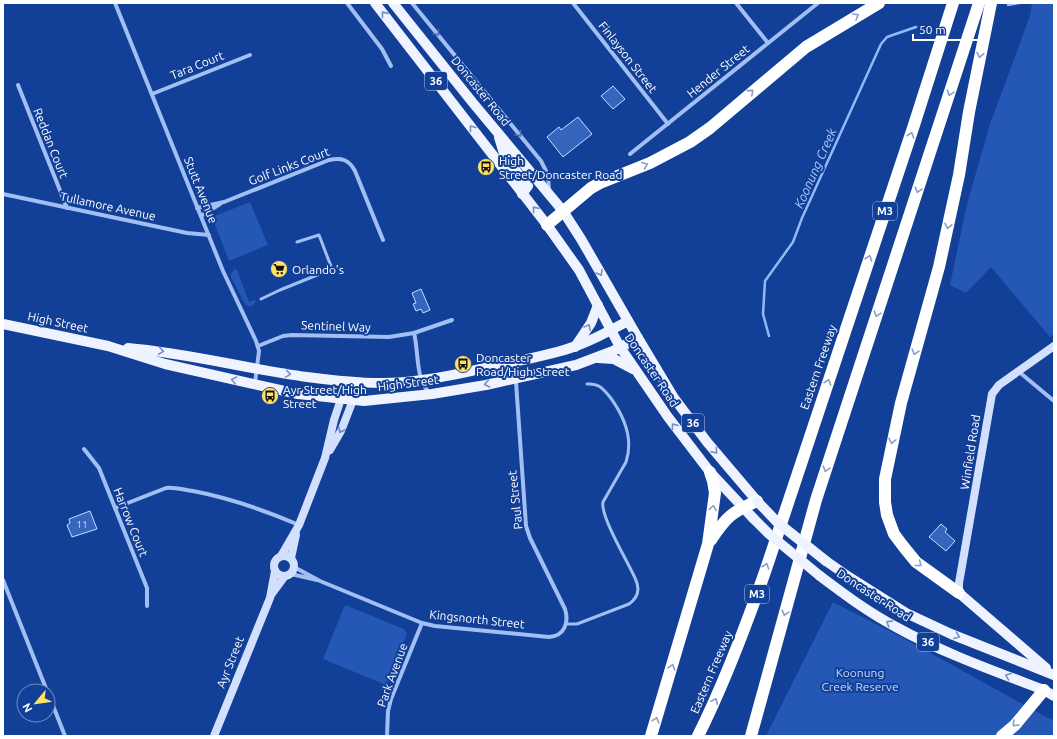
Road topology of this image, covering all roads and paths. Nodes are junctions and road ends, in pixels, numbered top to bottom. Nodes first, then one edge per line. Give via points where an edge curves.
1 (115, 3) edge
2 (347, 3) edge
3 (375, 3) edge
4 (393, 3) edge
5 (412, 3) edge
6 (573, 3) edge
7 (736, 3) edge
8 (818, 3) edge
9 (879, 3) edge
10 (952, 3) edge
11 (979, 3) edge
12 (991, 3) edge
13 (768, 44) junction
14 (250, 55) dead end
15 (391, 66) dead end
16 (18, 85) dead end
17 (152, 94) junction
18 (668, 124) junction
19 (498, 133) junction
20 (630, 154) dead end
21 (3, 194) edge
22 (522, 194) junction
23 (549, 196) junction
24 (224, 202) junction
25 (67, 208) junction
26 (198, 208) junction
27 (563, 211) junction
28 (201, 216) junction
29 (547, 225) junction
30 (209, 235) junction
31 (383, 240) dead end
32 (297, 242) dead end
33 (260, 299) dead end
34 (598, 305) junction
35 (452, 320) dead end
36 (628, 321) junction
37 (3, 324) edge
38 (611, 330) junction
39 (414, 333) junction
40 (638, 338) junction
41 (108, 346) junction
42 (258, 346) junction
43 (1054, 346) edge
44 (575, 347) junction
45 (620, 347) junction
46 (596, 358) junction
47 (514, 362) junction
48 (257, 369) junction
49 (635, 370) junction
50 (1018, 371) junction
51 (516, 378) junction
52 (421, 381) junction
53 (351, 382) junction
54 (255, 384) junction
55 (587, 384) dead end
56 (432, 394) junction
57 (341, 399) junction
58 (353, 400) junction
59 (1054, 401) edge
60 (84, 449) dead end
61 (325, 458) junction
62 (710, 472) junction
63 (757, 501) junction
64 (743, 507) junction
65 (115, 508) junction
66 (299, 524) junction
67 (708, 544) junction
68 (281, 556) junction
69 (291, 558) junction
70 (275, 571) junction
71 (290, 572) junction
72 (3, 580) edge
73 (320, 581) junction
74 (959, 592) junction
75 (270, 598) junction
76 (147, 606) dead end
77 (422, 623) junction
78 (566, 626) junction
79 (1052, 673) edge
80 (44, 683) edge
81 (1049, 693) edge
82 (56, 713) edge
83 (65, 736) edge
84 (214, 736) edge
85 (387, 736) edge
86 (651, 736) edge
87 (698, 736) edge
88 (751, 736) edge
89 (1002, 736) edge

1 - 17 street, Stutt Avenue
2 - 15 street via 382,49
22 -> 3 main road, Doncaster Road / 36
4 - 19 main road, Doncaster Road / 36
5 -> 23 street, Doncaster Road via 541,161 548,175
6 - 18 street, Finlayson Street
7 - 13 street
8 - 13 street, Hender Street
27 -> 9 highway via 600,183 650,163 690,142 806,47
87 -> 10 highway, Eastern Freeway / M3 via 724,682 766,569
11 -> 88 highway, M3 via 816,500
12 -> 74 highway via 939,268 901,403 885,479 887,515 894,534 916,562
13 - 18 street, Hender Street
14 - 17 street, Tara Court
16 - 25 street, Reddan Court
17 - 26 street, Stutt Avenue
18 - 20 street, Hender Street
19 - 22 main road via 505,157 528,186
19 - 23 main road, Doncaster Road / 36
21 - 25 street, Tullamore Avenue
29 -> 22 main road, Doncaster Road / 36
23 - 27 main road, Doncaster Road / 36
24 - 26 street, Golf Links Court
24 - 28 street, Golf Links Court
24 - 31 street, Golf Links Court via 330,160 343,159 350,163 355,171
25 - 30 street, Tullamore Avenue via 187,233
26 - 28 street, Stutt Avenue
27 - 29 highway
27 -> 36 main road, Doncaster Road / 36
28 - 30 street, Stutt Avenue
29 - 34 main road, Doncaster Road / 36 via 579,270
30 - 42 street, Stutt Avenue
32 - 33 lane via 319,235 332,268
34 - 38 main road, Doncaster Road / 36
44 -> 34 main road via 585,333
35 - 39 street, Sentinel Way
36 - 38 main road, High Street
36 - 40 main road, Doncaster Road / 36
37 - 41 main road, High Street
38 - 44 main road, High Street
38 - 45 main road, Doncaster Road / 36
39 - 42 street, Sentinel Way via 372,338 292,335
39 - 52 street
40 - 45 main road, High Street
40 -> 63 main road, Doncaster Road / 36 via 674,398
41 -> 48 main road, High Street via 161,351
54 -> 41 main road, High Street via 165,364
42 - 48 street, Stutt Avenue
43 - 50 street, Winfield Road
44 - 47 main road, High Street
45 - 46 main road, High Street
45 - 49 main road, Doncaster Road / 36
46 - 49 main road via 614,359
46 - 51 main road, High Street
47 - 51 street, Paul Street
47 - 52 main road, High Street
48 -> 53 main road, High Street
48 - 54 street, Stutt Avenue
62 -> 49 main road, Doncaster Road / 36
50 - 59 street
50 - 74 street, Winfield Road via 999,385 992,394
51 -> 56 main road, High Street
51 - 78 street, Paul Street via 526,526 565,609
52 - 53 main road, High Street
52 - 56 street via 425,389
53 - 57 street
53 - 58 street
54 - 57 main road, High Street via 298,394
55 - 78 lane via 599,385 609,396 620,411 629,438 626,462 602,506 636,578 638,588 634,601 629,604
56 - 58 main road, High Street via 384,400
57 - 58 main road, High Street
57 - 61 street
58 -> 61 street via 341,431
60 - 65 street, Harrow Court via 99,468
61 - 66 street
62 - 64 main road, Doncaster Road / 36
67 -> 62 highway via 715,493
63 - 64 highway
63 -> 79 main road, Doncaster Road / 36, bridge via 777,522 826,561 906,613 951,634
64 - 67 highway via 722,522
81 -> 64 main road, Doncaster Road / 36, bridge via 895,627 820,576 769,534
65 - 66 street via 172,488 238,501
65 - 76 street, Harrow Court via 147,588
66 - 68 street
66 - 69 street
86 -> 67 highway
68 - 69 street
68 - 70 street via 275,562
69 - 71 street via 294,564
70 - 71 street via 279,575
70 - 75 street, Ayr Street
71 - 73 street, Kingsnorth Street
71 - 73 street, Kingsnorth Street
71 - 75 street, Ayr Street
72 - 80 street
73 - 77 street, Kingsnorth Street
74 - 79 main road
75 - 84 street, Ayr Street
77 - 78 street, Kingsnorth Street via 447,628 549,637 560,634
77 - 85 street, Park Avenue via 389,706
79 - 81 main road
81 -> 89 highway
82 - 83 street

